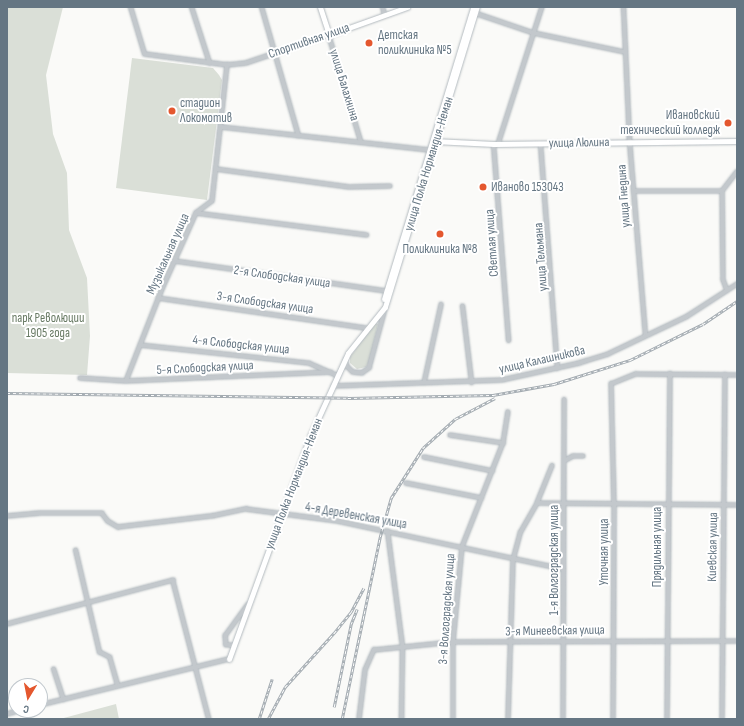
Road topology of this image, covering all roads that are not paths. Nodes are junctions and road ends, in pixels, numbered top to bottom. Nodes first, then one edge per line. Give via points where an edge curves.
1 (131, 7) edge
2 (192, 7) edge
3 (262, 7) edge
4 (320, 7) edge
5 (382, 7) edge
6 (407, 7) edge
7 (473, 7) edge
8 (477, 7) edge
9 (542, 7) edge
10 (624, 7) edge
11 (475, 13) junction
12 (385, 15) junction
13 (534, 33) junction
14 (329, 35) junction
15 (277, 52) junction
16 (625, 52) junction
17 (210, 63) junction
18 (227, 65) junction
19 (441, 126) junction
20 (221, 127) junction
21 (299, 136) junction
22 (361, 141) junction
23 (630, 141) junction
24 (737, 141) edge
25 (434, 143) junction
26 (450, 143) junction
27 (470, 144) junction
28 (496, 144) junction
29 (541, 144) junction
30 (429, 150) junction
31 (216, 169) junction
32 (737, 172) edge
33 (390, 186) dead end
34 (634, 191) junction
35 (722, 191) junction
36 (196, 213) junction
37 (367, 235) dead end
38 (174, 261) junction
39 (737, 284) edge
40 (388, 291) junction
41 (727, 291) junction
42 (158, 298) junction
43 (441, 304) dead end
44 (464, 306) dead end
45 (385, 307) junction
46 (376, 318) junction
47 (367, 328) junction
48 (646, 335) junction
49 (509, 340) dead end
50 (140, 345) junction
51 (346, 358) junction
52 (558, 368) junction
53 (331, 372) junction
54 (670, 374) junction
55 (725, 375) junction
56 (737, 375) edge
57 (338, 376) junction
58 (80, 378) dead end
59 (126, 382) junction
60 (472, 382) junction
61 (424, 383) junction
62 (333, 386) junction
63 (564, 400) dead end
64 (508, 412) dead end
65 (450, 435) dead end
66 (503, 443) junction
67 (583, 456) dead end
68 (424, 457) dead end
69 (564, 461) junction
70 (552, 466) dead end
71 (493, 472) junction
72 (406, 483) dead end
73 (482, 498) junction
74 (537, 503) junction
75 (564, 505) junction
76 (614, 505) junction
77 (737, 505) edge
78 (668, 506) junction
79 (724, 506) junction
80 (280, 514) junction
81 (7, 516) edge
82 (388, 531) junction
83 (462, 547) junction
84 (76, 550) dead end
85 (513, 560) junction
86 (563, 569) junction
87 (250, 602) junction
88 (87, 603) junction
89 (7, 624) edge
90 (614, 640) junction
91 (667, 640) junction
92 (722, 640) junction
93 (509, 641) junction
94 (737, 641) edge
95 (453, 642) junction
96 (564, 642) junction
97 (234, 646) junction
98 (404, 647) junction
99 (229, 659) joint
100 (195, 666) junction
101 (54, 669) dead end
102 (118, 685) junction
103 (64, 699) junction
104 (48, 703) edge
105 (209, 718) edge
106 (359, 719) edge
107 (402, 719) edge
108 (453, 719) edge
109 (508, 719) edge
110 (563, 719) edge
111 (613, 719) edge
112 (667, 719) edge
113 (722, 719) edge

1 - 17 street, Спортивная улица via 145,54
2 - 17 street
3 - 15 street
4 - 14 street, улица Балахнина
5 - 12 street
6 - 12 street, Спортивная улица
7 - 25 street, улица Полка Нормандия-Неман
8 - 11 street, улица Полка Нормандия-Неман
9 - 13 street
10 - 16 street, улица Гнедина
11 - 13 street
11 - 19 street, улица Полка Нормандия-Неман
12 - 14 street, Спортивная улица
13 - 16 street
13 - 28 street
14 - 15 street, Спортивная улица
14 - 22 street, улица Балахнина
15 - 18 street, Спортивная улица
15 - 21 street
16 - 23 street, улица Гнедина
17 - 18 street, Спортивная улица
18 - 20 street, Музыкальная улица
19 - 25 street, улица Полка Нормандия-Неман
19 - 26 street via 442,134
20 - 21 street
20 - 31 street, Музыкальная улица
21 - 22 street
22 - 30 street
23 - 24 street, улица Люлина
23 - 29 street, улица Люлина
23 - 34 street, улица Гнедина
25 - 26 street, улица Люлина
25 - 27 street, улица Люлина
25 - 30 street, улица Полка Нормандия-Неман
25 - 40 street, улица Полка Нормандия-Неман
26 - 27 street, улица Люлина
27 - 28 street, улица Люлина
28 - 29 street, улица Люлина
28 - 49 street, Светлая улица
29 - 52 street, улица Тельмана
30 - 40 street, улица Полка Нормандия-Неман
31 - 33 street via 349,187
31 - 36 street, Музыкальная улица via 212,201
32 - 35 street
34 - 35 street
34 - 48 street, улица Гнедина
35 - 41 street via 723,280
36 - 37 street
36 - 38 street, Музыкальная улица
38 - 40 street, 2-я Слободская улица
38 - 42 street, Музыкальная улица
39 - 41 street, улица Калашникова
40 - 45 street, улица Полка Нормандия-Неман
40 - 46 street, улица Полка Нормандия-Неман
41 - 48 street, улица Калашникова via 686,317
42 - 47 street, 3-я Слободская улица
42 - 50 street, Музыкальная улица
43 - 61 street
44 - 60 street
45 - 46 street, улица Полка Нормандия-Неман
45 - 51 street via 369,368 362,373 353,372 347,366
46 - 47 street, улица Полка Нормандия-Неман
47 - 51 street, улица Полка Нормандия-Неман
48 - 52 street, улица Калашникова via 608,354
50 - 53 street, 4-я Слободская улица via 309,363
50 - 59 street, Музыкальная улица
51 - 57 street, улица Полка Нормандия-Неман
52 - 60 street, улица Калашникова via 502,380
53 - 57 street, 4-я Слободская улица
53 - 59 street, 5-я Слободская улица
54 - 55 street
54 - 76 street, Уточная улица via 636,374 611,384
54 - 78 street, Прядильная улица
55 - 56 street
55 - 79 street, Киевская улица
57 - 62 street, улица Полка Нормандия-Неман
58 - 59 street, 5-я Слободская улица
60 - 61 street, улица Калашникова
61 - 62 street, улица Калашникова
62 - 80 street, улица Полка Нормандия-Неман
63 - 69 street, 1-я Волгоградская улица
64 - 66 street, 3-я Волгоградская улица
65 - 66 street
66 - 71 street, 3-я Волгоградская улица
67 - 69 street
68 - 71 street
69 - 75 street, 1-я Волгоградская улица
70 - 74 street
71 - 73 street, 3-я Волгоградская улица
72 - 73 street
73 - 83 street, 3-я Волгоградская улица
74 - 75 street
74 - 85 street via 520,533
75 - 76 street
75 - 86 street, 1-я Волгоградская улица
76 - 78 street
76 - 90 street, Уточная улица
77 - 79 street
78 - 79 street
78 - 91 street, Прядильная улица
79 - 92 street, Киевская улица
80 - 81 street, 4-я Деревенская улица via 246,508 212,516 118,527 108,521 102,513 40,512
80 - 82 street, 4-я Деревенская улица
80 - 87 street, улица Полка Нормандия-Неман
82 - 83 street, 4-я Деревенская улица
82 - 98 street
83 - 85 street, 4-я Деревенская улица
83 - 95 street, 3-я Волгоградская улица
84 - 88 street
85 - 86 street, 4-я Деревенская улица
85 - 93 street
86 - 96 street, 1-я Волгоградская улица
87 - 97 street, улица Полка Нормандия-Неман
87 - 97 street via 225,636 226,645
88 - 89 street
88 - 100 street via 173,580
88 - 102 street via 100,652 110,657
90 - 91 street, 3-я Минеевская улица
90 - 96 street, 3-я Минеевская улица
90 - 111 street, Уточная улица
91 - 92 street, 3-я Минеевская улица
91 - 112 street, Прядильная улица
92 - 94 street, 3-я Минеевская улица
92 - 113 street, Киевская улица
93 - 95 street, 3-я Минеевская улица
93 - 96 street, 3-я Минеевская улица
93 - 109 street
95 - 98 street, 3-я Минеевская улица
95 - 108 street, 3-я Волгоградская улица
96 - 110 street, 1-я Волгоградская улица
97 - 99 street, улица Полка Нормандия-Неман
98 - 106 street, 3-я Минеевская улица via 374,650 365,670
98 - 107 street
99 - 100 street
100 - 102 street
100 - 105 street
101 - 103 street
102 - 103 street
103 - 104 street

